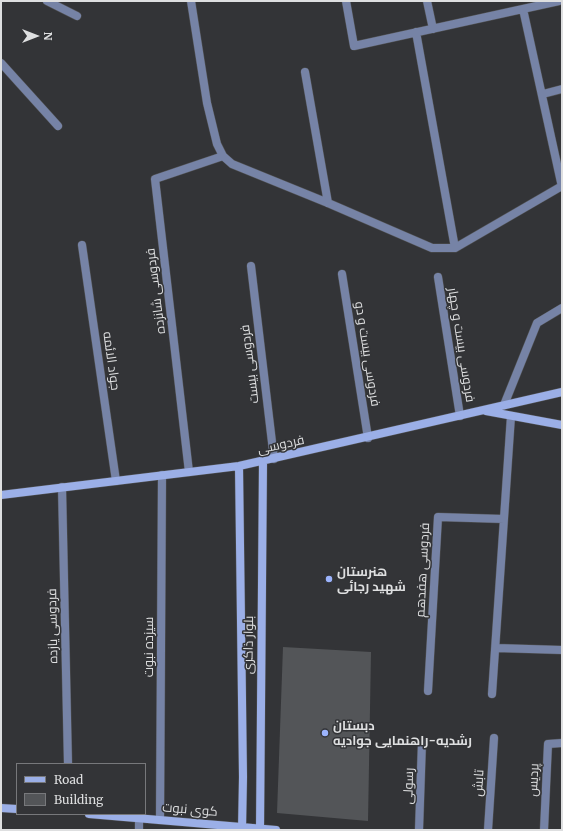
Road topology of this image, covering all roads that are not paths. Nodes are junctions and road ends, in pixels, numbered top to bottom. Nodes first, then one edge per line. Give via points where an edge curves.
1 (47, 1) edge
2 (191, 1) edge
3 (346, 1) edge
4 (427, 1) edge
5 (559, 1) edge
6 (523, 9) junction
7 (77, 16) dead end
8 (433, 29) junction
9 (416, 32) junction
10 (1, 63) edge
11 (305, 72) dead end
12 (562, 89) edge
13 (543, 94) junction
14 (58, 126) dead end
15 (223, 156) junction
16 (562, 187) edge
17 (328, 203) junction
18 (82, 245) dead end
19 (455, 248) junction
20 (251, 266) dead end
21 (342, 274) dead end
22 (438, 277) dead end
23 (562, 308) edge
24 (562, 392) edge
25 (504, 406) junction
26 (483, 410) junction
27 (460, 416) junction
28 (511, 416) junction
29 (562, 425) edge
30 (368, 438) junction
31 (274, 459) junction
32 (263, 461) junction
33 (239, 466) junction
34 (189, 472) junction
35 (162, 475) junction
36 (116, 481) junction
37 (62, 487) junction
38 (1, 495) edge
39 (504, 519) junction
40 (496, 648) junction
41 (562, 650) edge
42 (428, 690) dead end
43 (492, 694) dead end
44 (494, 738) dead end
45 (422, 742) dead end
46 (562, 743) edge
47 (68, 763) edge
48 (1, 808) edge
49 (16, 809) edge
50 (102, 815) edge
51 (139, 818) junction
52 (160, 820) junction
53 (242, 828) edge
54 (260, 829) edge
55 (140, 830) edge
56 (276, 830) edge
57 (419, 830) edge
58 (488, 830) edge
59 (544, 830) edge

1 - 7 street
2 - 15 street via 207,103 217,144
3 - 9 street via 354,46
4 - 8 street
5 - 6 street
6 - 8 street
6 - 13 street
8 - 9 street
9 - 19 street
10 - 14 street
11 - 17 street
12 - 13 street
13 - 16 street
15 - 17 street via 232,164
15 - 34 street, فردوسی شانزده via 155,179
16 - 19 street
17 - 19 street via 432,248
18 - 36 street, جواد الائمه
20 - 31 street, فردوسی بیست
21 - 30 street, فردوسی بیست و دو
22 - 27 street, فردوسی بیست و چهار
23 - 25 street via 537,323
24 - 25 street, فردوسی
25 - 26 street, فردوسی
26 - 27 street, فردوسی
26 - 28 street
27 - 30 street, فردوسی
28 - 29 street
28 - 39 street
30 - 31 street, فردوسی
31 - 32 street, فردوسی
32 - 33 street, فردوسی
32 - 54 street, بلوار ذاکری
33 - 34 street, فردوسی
33 - 53 street, بلوار ذاکری
34 - 35 street, فردوسی
35 - 36 street, فردوسی
35 - 52 street, سیزده نبوت
36 - 37 street, فردوسی
37 - 38 street, فردوسی
37 - 47 street, فردوسی یازده
39 - 40 street
39 - 42 street, فردوسی هفدهم via 438,517
40 - 41 street
40 - 43 street
44 - 58 street, تابش
45 - 57 street, رسولی
46 - 59 street, پردیس via 548,744
48 - 49 street
50 - 51 street, کوی نبوت
51 - 52 street, کوی نبوت
51 - 55 street
52 - 53 street, کوی نبوت
53 - 54 street, کوی نبوت
54 - 56 street, کوی نبوت

